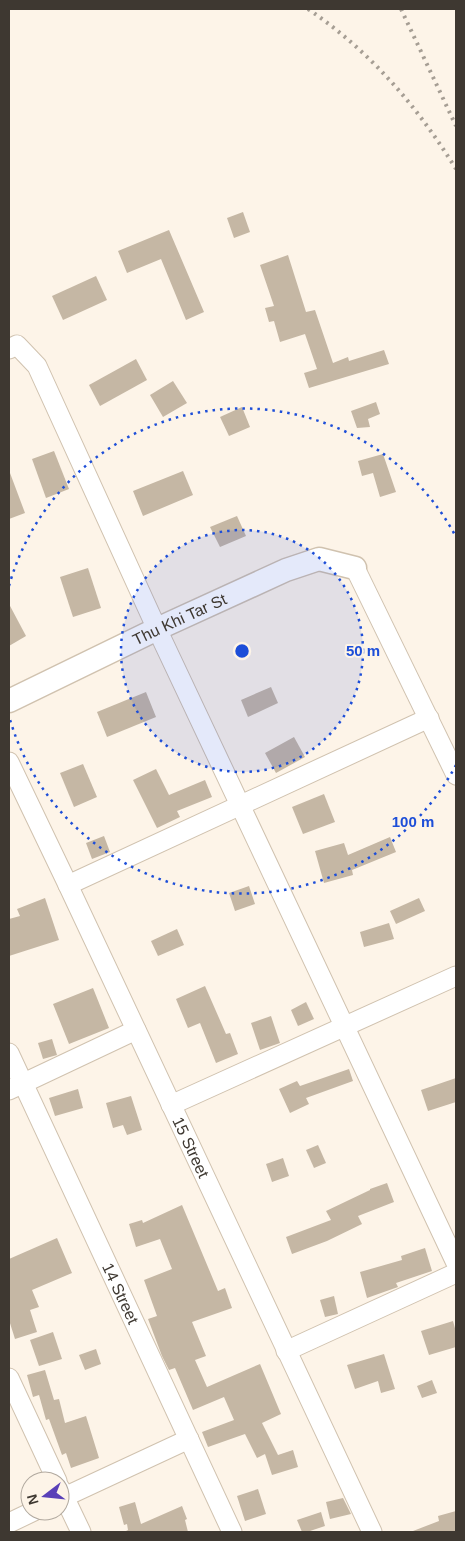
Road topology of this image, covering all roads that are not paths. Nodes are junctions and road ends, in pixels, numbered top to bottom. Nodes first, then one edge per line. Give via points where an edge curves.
1 (9, 349) edge
2 (355, 568) joint
3 (157, 629) junction
4 (9, 701) edge
5 (429, 718) junction
6 (9, 762) edge
7 (456, 775) edge
8 (240, 806) junction
9 (68, 885) junction
10 (456, 976) edge
11 (344, 1026) junction
12 (136, 1030) junction
13 (9, 1054) edge
14 (16, 1087) edge
15 (171, 1105) junction
16 (456, 1263) edge
17 (456, 1273) edge
18 (286, 1351) junction
19 (9, 1378) edge
20 (189, 1439) junction
21 (51, 1471) edge
22 (70, 1487) edge
23 (70, 1511) edge
24 (81, 1532) edge
25 (232, 1532) edge
26 (372, 1532) edge

1 - 3 street via 17,345 37,366
2 - 3 street, Thu Khi Tar St via 319,559 286,570
2 - 5 street
3 - 4 street, Thu Khi Tar St
3 - 8 street
5 - 7 street
5 - 8 street
6 - 9 street, 15 Street
8 - 9 street
8 - 11 street
9 - 12 street, 15 Street
10 - 11 street
11 - 15 street
11 - 16 street
12 - 14 street
12 - 15 street, 15 Street
13 - 14 street, 14 Street
14 - 20 street, 14 Street
15 - 18 street, 15 Street
17 - 18 street
18 - 26 street, 15 Street
19 - 21 street
20 - 22 street
20 - 25 street, 14 Street
23 - 24 street

